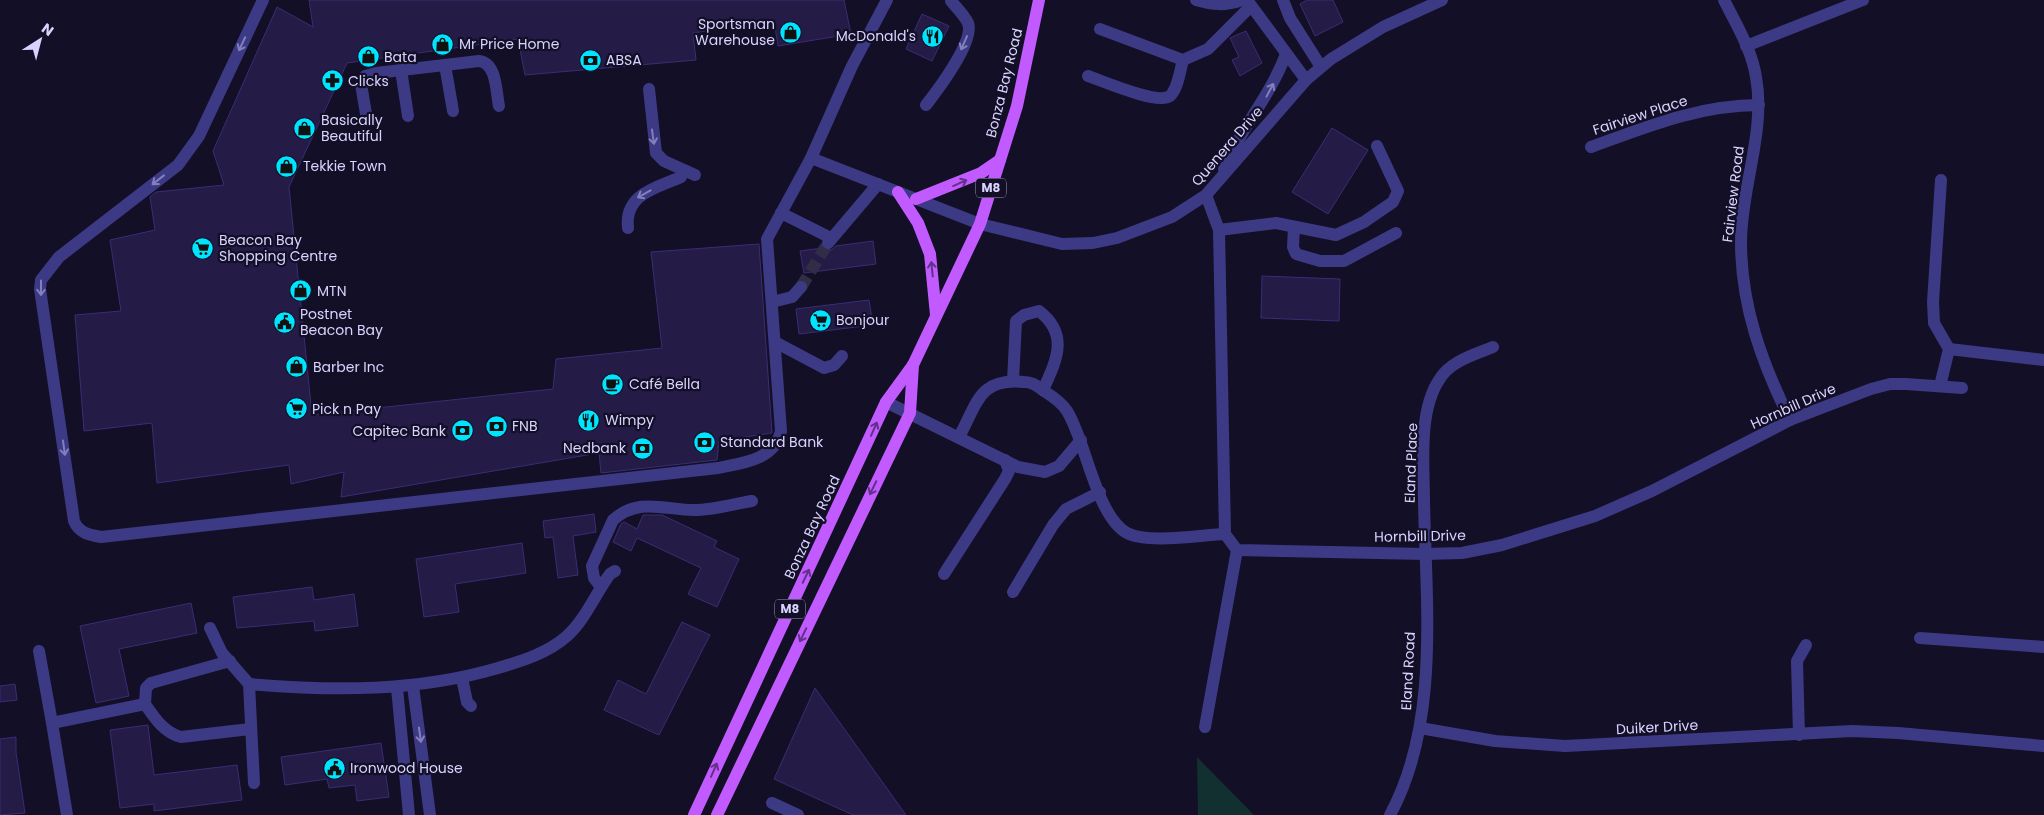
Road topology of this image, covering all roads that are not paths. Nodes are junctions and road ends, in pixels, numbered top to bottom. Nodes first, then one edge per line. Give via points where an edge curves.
1 (263, 0) edge
2 (887, 0) edge
3 (1039, 0) edge
4 (1196, 0) edge
5 (1283, 0) edge
6 (1442, 0) edge
7 (1724, 0) edge
8 (1863, 0) edge
9 (951, 1) edge
10 (1246, 2) edge
11 (1100, 29) dead end
12 (1746, 46) junction
13 (1286, 54) junction
14 (1183, 60) junction
15 (445, 65) junction
16 (1321, 67) junction
17 (401, 70) junction
18 (1088, 76) dead end
19 (1306, 80) junction
20 (649, 89) dead end
21 (926, 105) dead end
22 (1759, 105) junction
23 (499, 106) dead end
24 (453, 111) dead end
25 (408, 116) dead end
26 (367, 120) dead end
27 (1377, 146) dead end
28 (1591, 147) dead end
29 (811, 158) junction
30 (1000, 160) junction
31 (695, 175) dead end
32 (681, 177) dead end
33 (1221, 178) junction
34 (1942, 180) dead end
35 (878, 184) junction
36 (898, 192) junction
37 (1206, 195) junction
38 (916, 199) junction
39 (781, 213) junction
40 (980, 224) junction
41 (1294, 227) junction
42 (628, 228) dead end
43 (1219, 230) junction
44 (1396, 233) dead end
45 (801, 287) tunnel mouth
46 (772, 302) junction
47 (936, 318) junction
48 (775, 342) junction
49 (1493, 347) dead end
50 (1949, 349) junction
51 (842, 356) dead end
52 (2044, 360) edge
53 (913, 365) junction
54 (1013, 381) junction
55 (1940, 386) junction
56 (1962, 388) dead end
57 (1043, 390) junction
58 (886, 402) junction
59 (910, 413) junction
60 (1790, 420) junction
61 (959, 437) junction
62 (1081, 440) junction
63 (1005, 460) junction
64 (1100, 492) junction
65 (752, 502) dead end
66 (1225, 534) junction
67 (1237, 550) junction
68 (1425, 554) junction
69 (615, 571) dead end
70 (944, 574) dead end
71 (600, 586) junction
72 (1013, 592) dead end
73 (210, 628) dead end
74 (1920, 638) dead end
75 (1806, 646) dead end
76 (2044, 647) edge
77 (39, 651) dead end
78 (230, 661) junction
79 (462, 678) junction
80 (249, 684) junction
81 (413, 686) junction
82 (397, 688) junction
83 (145, 704) junction
84 (471, 706) dead end
85 (52, 723) junction
86 (1206, 727) dead end
87 (1420, 728) junction
88 (250, 729) junction
89 (1799, 734) junction
90 (2044, 746) edge
91 (254, 783) dead end
92 (772, 802) dead end
93 (67, 815) edge
94 (409, 815) edge
95 (430, 815) edge
96 (694, 815) edge
97 (717, 815) edge
98 (798, 815) edge
99 (1390, 815) edge

1 -> 48 street via 199,136 178,165 59,256 41,280 77,528 101,538 758,460 780,435
2 - 29 street via 852,66
3 - 30 main road, Bonza Bay Road / M8 via 1017,106
4 - 10 street via 1214,5
5 - 16 street via 1290,18
6 - 16 street, Quenera Drive via 1357,41
7 - 12 street, Fairview Road
8 - 12 street
9 -> 21 street via 968,22 967,35 945,80
10 - 13 street
10 - 14 street via 1208,49
11 - 14 street
12 - 22 street, Fairview Road via 1756,76
13 - 19 street
33 -> 13 street via 1238,138 1267,97
14 - 18 street via 1175,88 1171,95 1163,98
15 - 17 street
15 - 23 street via 488,63
15 - 24 street
16 - 19 street, Quenera Drive
17 - 25 street
17 - 26 street via 376,73 362,80
19 - 33 street, Quenera Drive
20 -> 31 street via 656,153 664,161
22 - 28 street, Fairview Place via 1734,105 1681,115
22 - 60 street, Fairview Road via 1740,241 1743,279 1760,354
27 - 41 street via 1398,191 1393,202 1364,222 1336,235
29 - 35 street, Quenera Drive
29 - 39 street
38 -> 30 main road via 981,173
30 - 40 main road, Bonza Bay Road / M8
32 -> 42 street via 640,194 629,210
33 - 37 street, Quenera Drive
34 - 50 street via 1933,302 1934,322
35 - 36 street, Quenera Drive
35 - 39 street via 830,240
36 - 38 street, Quenera Drive
47 -> 36 main road via 930,254 918,223
37 - 40 street, Quenera Drive via 1172,217 1117,238 1093,243 1062,244
37 - 43 street
38 - 40 street, Quenera Drive
39 - 46 street via 767,239
40 - 47 main road, Bonza Bay Road / M8
41 - 43 street via 1276,223
41 - 44 street via 1296,254 1332,262 1344,261
43 - 66 street
45 - 46 street via 792,297
46 - 48 street
47 - 53 main road, Bonza Bay Road / M8
48 - 51 street via 824,368 834,366
49 - 68 street, Eland Place via 1448,369 1429,402 1423,444
50 - 52 street
50 - 55 street
53 - 58 main road, Bonza Bay Road / M8
53 - 59 main road, Bonza Bay Road / M8
54 - 57 street via 1032,382
54 - 57 street via 1016,321 1039,311 1048,319 1059,340 1058,356
54 - 61 street via 997,382 986,389
55 - 56 street, Hornbill Drive
55 - 60 street, Hornbill Drive via 1890,384
57 - 62 street via 1067,410
58 - 59 street
96 -> 58 main road, Bonza Bay Road / M8
59 - 61 street
59 -> 97 main road, Bonza Bay Road / M8
60 - 68 street, Hornbill Drive via 1652,491 1595,516 1502,545 1462,553
61 - 63 street
62 - 63 street via 1059,466 1045,472 1018,467
62 - 64 street
63 - 70 street via 1009,471 1005,480
64 - 66 street via 1112,518 1127,533 1148,538
64 - 72 street via 1066,510 1053,525
65 - 71 street via 695,510 651,505 618,515 592,566 594,578
66 - 67 street
67 - 68 street, Hornbill Drive
67 - 86 street
68 - 87 street, Eland Road via 1426,690
69 - 71 street
71 - 79 street via 574,629 550,648 518,662
73 - 78 street via 218,647
74 - 76 street
75 - 89 street via 1798,660
77 - 85 street
78 - 80 street
78 - 83 street via 150,683 146,688
79 - 81 street
79 - 84 street via 467,702
80 - 82 street via 319,689
80 - 88 street
81 - 82 street
81 -> 95 street
82 - 94 street
83 - 85 street
83 - 88 street via 163,727 181,737
85 - 93 street
87 - 89 street, Duiker Drive via 1495,741 1565,746
87 - 99 street, Eland Road via 1413,758
88 - 91 street
89 - 90 street, Duiker Drive via 1898,733
92 - 98 street

